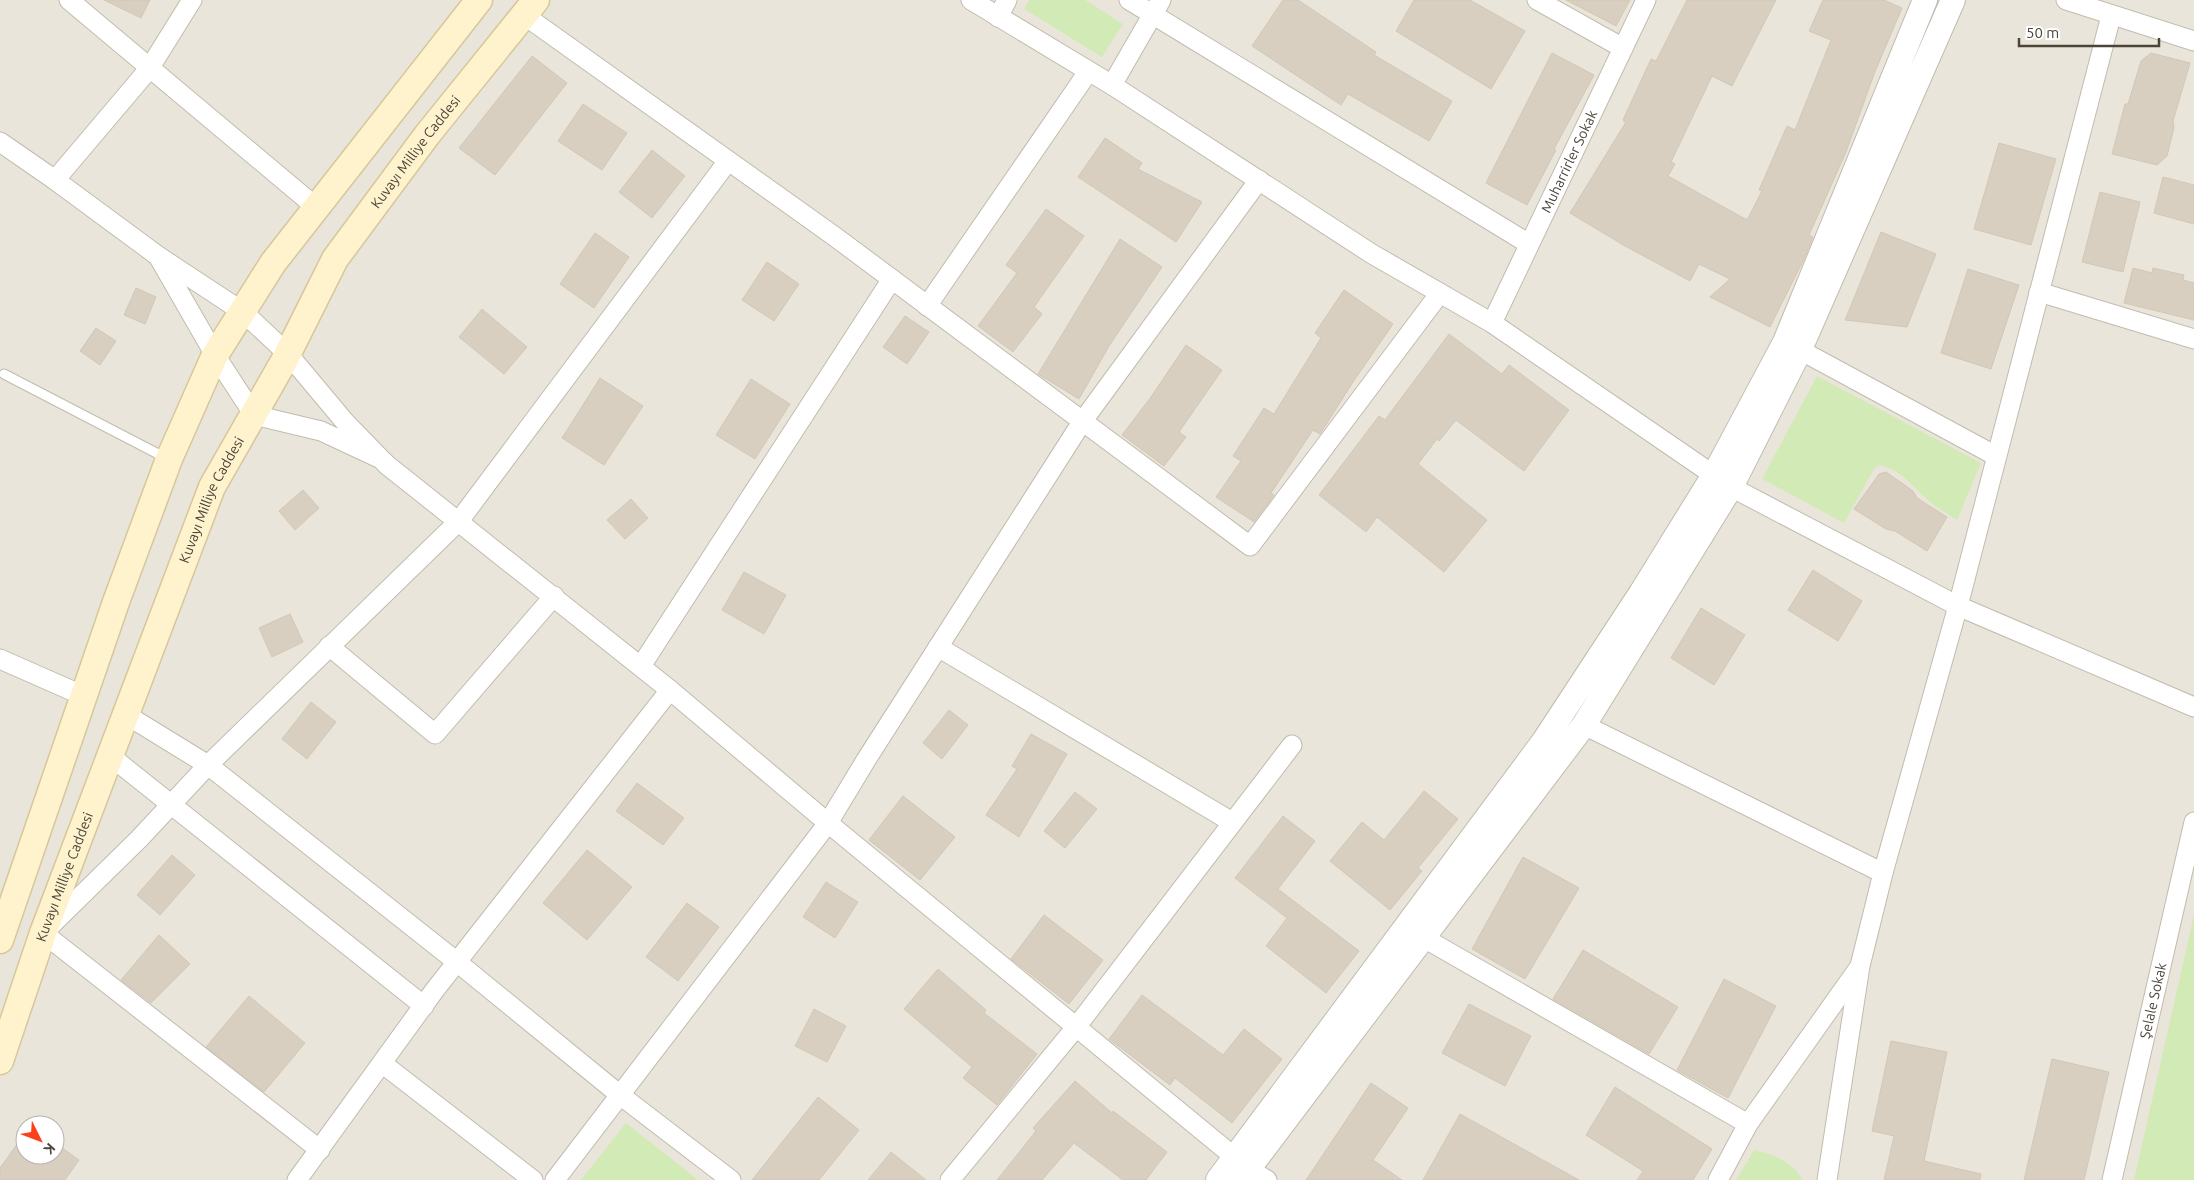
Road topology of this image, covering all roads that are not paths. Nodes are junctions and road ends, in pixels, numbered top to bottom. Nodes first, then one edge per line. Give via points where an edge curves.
1 (69, 0) edge
2 (192, 0) edge
3 (479, 0) edge
4 (971, 0) edge
5 (1007, 0) edge
6 (1129, 0) edge
7 (1537, 0) edge
8 (1646, 0) edge
9 (2066, 0) edge
10 (1920, 2) edge
11 (530, 7) edge
12 (1157, 8) edge
13 (1948, 10) edge
14 (2111, 16) junction
15 (998, 17) junction
16 (2194, 41) edge
17 (1623, 48) junction
18 (149, 69) junction
19 (1088, 72) junction
20 (1112, 85) junction
21 (0, 142) edge
22 (728, 161) junction
23 (55, 180) junction
24 (1259, 180) junction
25 (317, 208) junction
26 (1529, 244) junction
27 (158, 256) junction
28 (892, 279) junction
29 (2039, 292) junction
30 (1440, 293) junction
31 (928, 306) junction
32 (243, 312) junction
33 (1492, 323) junction
34 (2194, 339) edge
35 (1800, 350) junction
36 (288, 354) junction
37 (215, 355) junction
38 (4, 374) dead end
39 (254, 415) junction
40 (1082, 422) junction
41 (1996, 456) junction
42 (168, 459) junction
43 (381, 459) junction
44 (1723, 481) junction
45 (459, 521) junction
46 (554, 596) junction
47 (1958, 606) junction
48 (329, 646) junction
49 (938, 647) junction
50 (0, 659) edge
51 (641, 666) junction
52 (670, 690) junction
53 (84, 696) junction
54 (2194, 707) edge
55 (125, 714) junction
56 (1584, 725) junction
57 (1292, 744) dead end
58 (109, 755) junction
59 (208, 765) junction
60 (171, 805) junction
61 (1232, 822) junction
62 (2194, 822) edge
63 (828, 823) junction
64 (1884, 873) junction
65 (43, 933) junction
66 (1424, 938) junction
67 (0, 940) edge
68 (457, 962) junction
69 (1860, 966) junction
70 (424, 1006) junction
71 (1077, 1026) junction
72 (0, 1061) edge
73 (383, 1064) junction
74 (620, 1095) junction
75 (1748, 1124) junction
76 (320, 1150) junction
77 (1248, 1172) edge
78 (297, 1180) edge
79 (533, 1180) edge
80 (555, 1180) edge
81 (731, 1180) edge
82 (950, 1180) edge
83 (1218, 1180) edge
84 (1718, 1180) edge
85 (1828, 1180) edge
86 (2112, 1180) edge

1 - 18 street
2 - 18 street
3 - 25 main road
4 - 15 street
5 - 15 street
6 - 12 street
7 - 17 street
8 - 17 street, Muharrirler Sokak
9 - 14 street
10 - 13 street
10 - 44 street via 1785,342
11 - 22 street
11 - 36 main road, Kuvayı Milliye Caddesi via 427,135 335,259
12 - 20 street
12 - 26 street
13 - 35 street
14 - 16 street
14 - 29 street
15 - 19 street
17 - 26 street, Muharrirler Sokak
18 - 23 street
18 - 25 street
19 - 20 street
19 - 31 street
20 - 24 street
21 - 23 street
22 - 28 street
22 - 45 street
23 - 27 street
24 - 30 street via 1372,254
24 - 40 street
25 - 32 main road via 273,263
26 - 33 street, Muharrirler Sokak
27 - 32 street
27 - 37 street
28 - 31 street
28 - 51 street
29 - 34 street
29 - 41 street
30 - 33 street
30 - 40 street via 1250,546
31 - 40 street
32 - 36 street
32 - 37 main road
33 - 44 street
35 - 41 street
35 - 44 street
36 - 39 main road, Kuvayı Milliye Caddesi
36 - 43 street
37 - 39 street
37 - 42 main road
38 - 42 lane
39 - 43 street via 321,432
39 - 55 main road, Kuvayı Milliye Caddesi via 212,487
40 - 49 street
41 - 47 street
42 - 53 main road
43 - 45 street
44 - 47 street
44 - 56 street
44 - 77 street via 1641,593 1544,741
45 - 46 street
45 - 48 street
46 - 48 street via 436,734
46 - 51 street
47 - 54 street
47 - 64 street
48 - 59 street
49 - 61 street
49 - 63 street
50 - 53 street
51 - 52 street
52 - 63 street
52 - 68 street
53 - 67 main road
55 - 58 main road, Kuvayı Milliye Caddesi
55 - 59 street
56 - 64 street
56 - 66 street
57 - 61 street
58 - 60 street
58 - 65 main road, Kuvayı Milliye Caddesi
59 - 60 street
59 - 68 street
60 - 65 street
60 - 70 street
61 - 71 street
62 - 86 street, Şelale Sokak
63 - 71 street
63 - 74 street
64 - 69 street
65 - 72 main road, Kuvayı Milliye Caddesi
65 - 76 street
66 - 75 street
66 - 77 street
68 - 70 street
68 - 74 street
69 - 75 street
69 - 85 street
70 - 73 street
71 - 77 street
71 - 82 street
73 - 76 street
73 - 79 street
74 - 80 street
74 - 81 street
75 - 84 street
76 - 78 street
77 - 83 street

